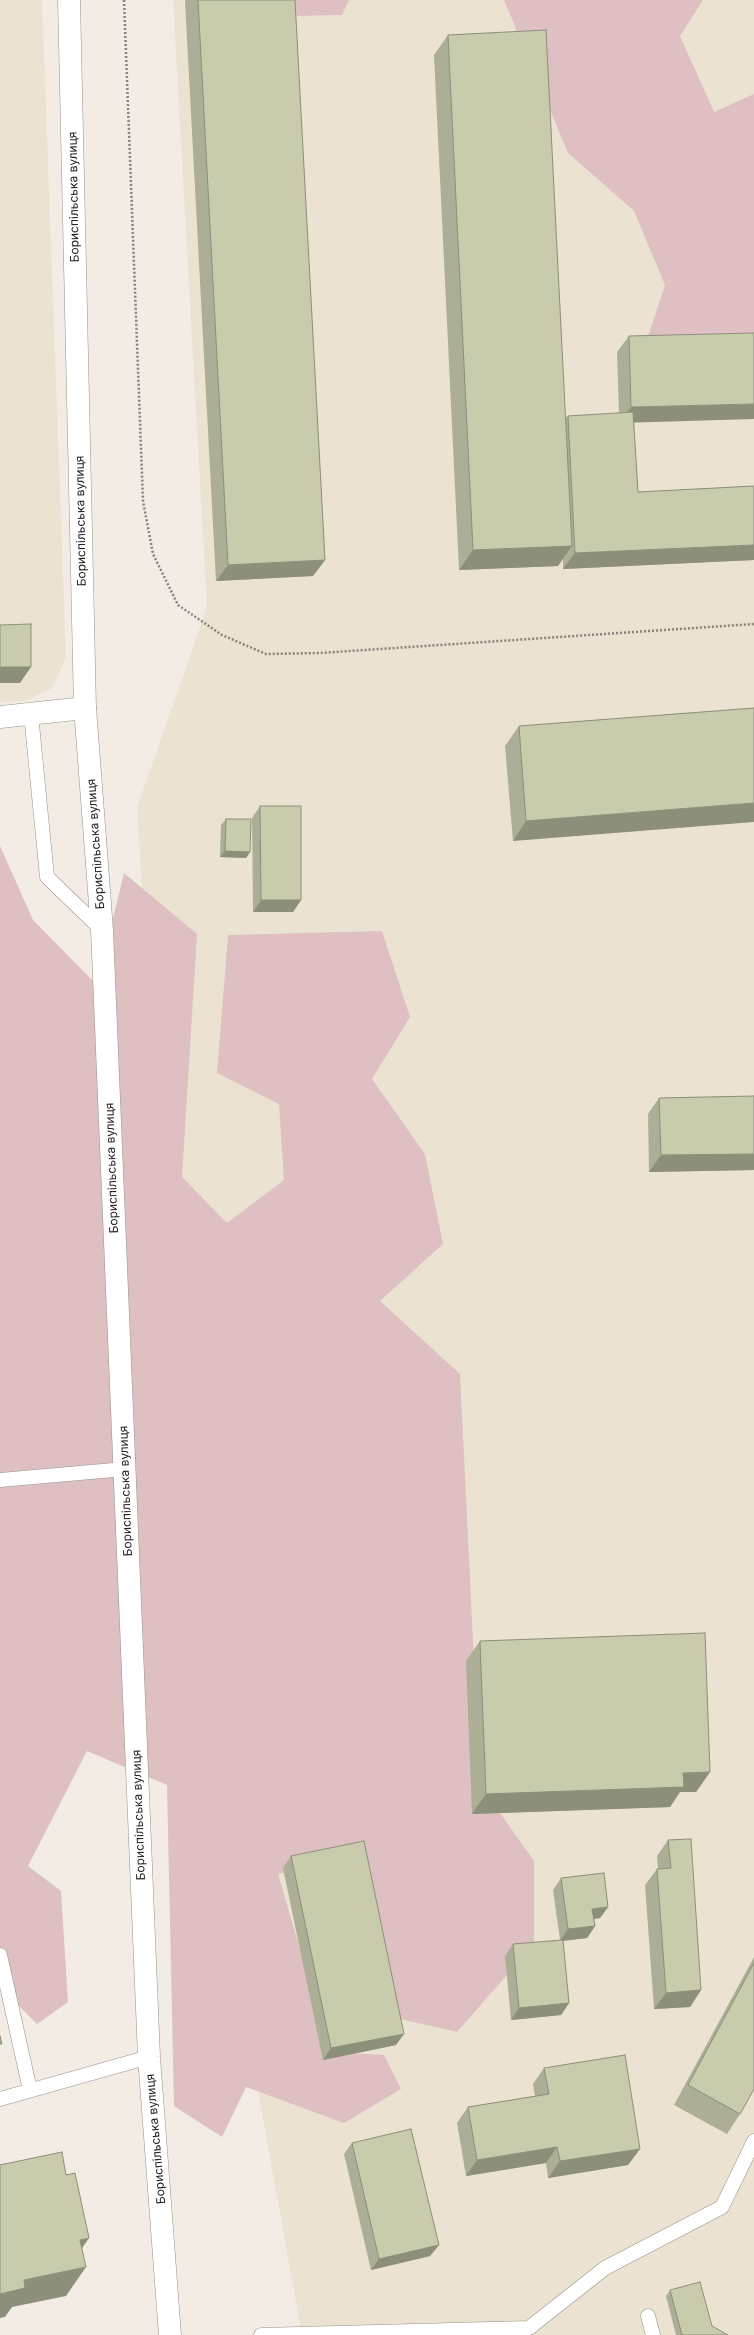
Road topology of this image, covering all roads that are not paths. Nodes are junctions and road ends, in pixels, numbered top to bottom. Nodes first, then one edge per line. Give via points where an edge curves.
1 (69, 0) edge
2 (85, 708) junction
3 (31, 714) junction
4 (0, 717) edge
5 (102, 930) junction
6 (125, 1469) junction
7 (0, 1480) edge
8 (0, 1955) edge
9 (149, 2057) junction
10 (30, 2090) junction
11 (0, 2099) edge
12 (754, 2141) edge
13 (648, 2316) dead end
14 (170, 2335) edge
15 (261, 2335) edge
16 (653, 2335) edge

1 - 2 main road, Бориспільська вулиця
2 - 3 main road
2 - 5 main road, Бориспільська вулиця
3 - 4 main road
3 - 5 lane via 47,877
5 - 6 main road, Бориспільська вулиця
6 - 7 lane
6 - 9 main road, Бориспільська вулиця
8 - 10 lane
9 - 10 lane
9 - 14 main road, Бориспільська вулиця
10 - 11 lane
12 - 15 lane via 722,2207 604,2268 529,2328
13 - 16 lane

